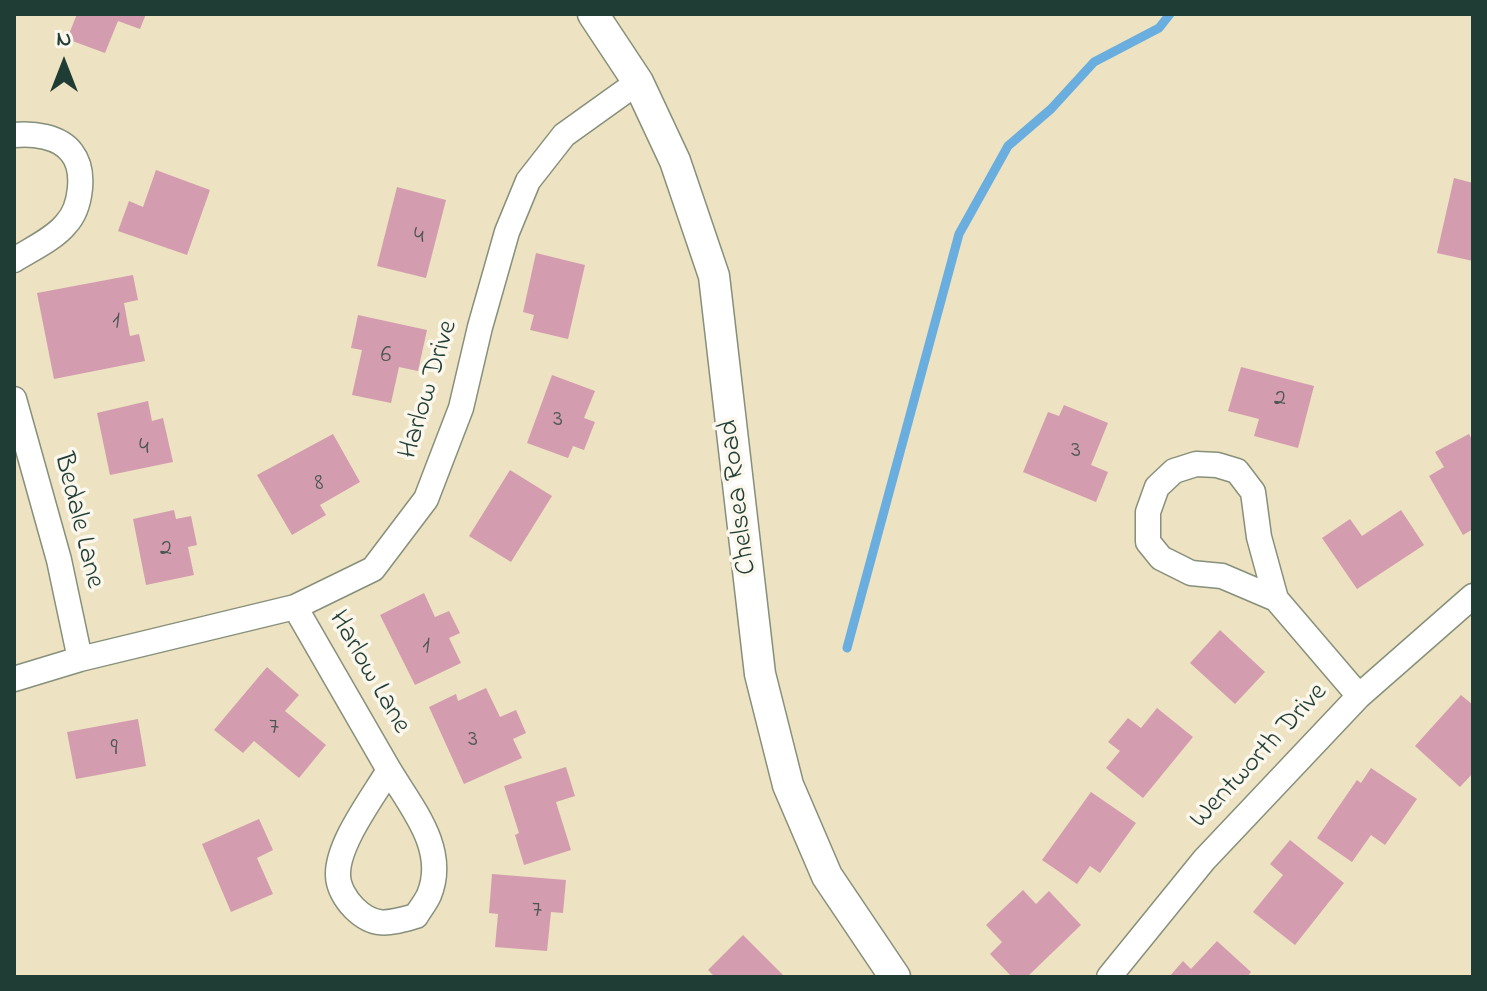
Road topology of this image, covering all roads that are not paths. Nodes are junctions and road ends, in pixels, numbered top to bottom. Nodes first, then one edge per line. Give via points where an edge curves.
1 (593, 14) edge
2 (638, 82) junction
3 (14, 135) edge
4 (14, 260) edge
5 (14, 399) edge
6 (1473, 596) edge
7 (1276, 599) junction
8 (295, 607) junction
9 (80, 659) junction
10 (14, 679) edge
11 (1359, 696) junction
12 (389, 770) junction
13 (895, 977) edge
14 (1109, 977) edge

1 - 2 street, Chelsea Road
2 - 8 street, Harlow Drive via 564,135 528,181 503,245 461,408 426,499 373,569
2 - 13 street, Chelsea Road via 675,161 714,276 760,674 788,785 827,876
3 - 4 street via 53,139 72,152 80,190 65,226
5 - 9 street, Bedale Lane via 59,560
6 - 11 street, Wentworth Drive
7 - 7 street via 1253,492 1237,471 1196,464 1174,471 1157,487 1148,512 1148,542 1161,558 1191,573 1222,576
7 - 11 street
8 - 9 street, Harlow Drive
8 - 12 street, Harlow Lane
9 - 10 street, Harlow Drive
11 - 14 street, Wentworth Drive via 1204,860
12 - 12 street, Harlow Lane via 343,850 338,876 346,900 364,917 385,924 416,916 430,894 435,859 427,833

